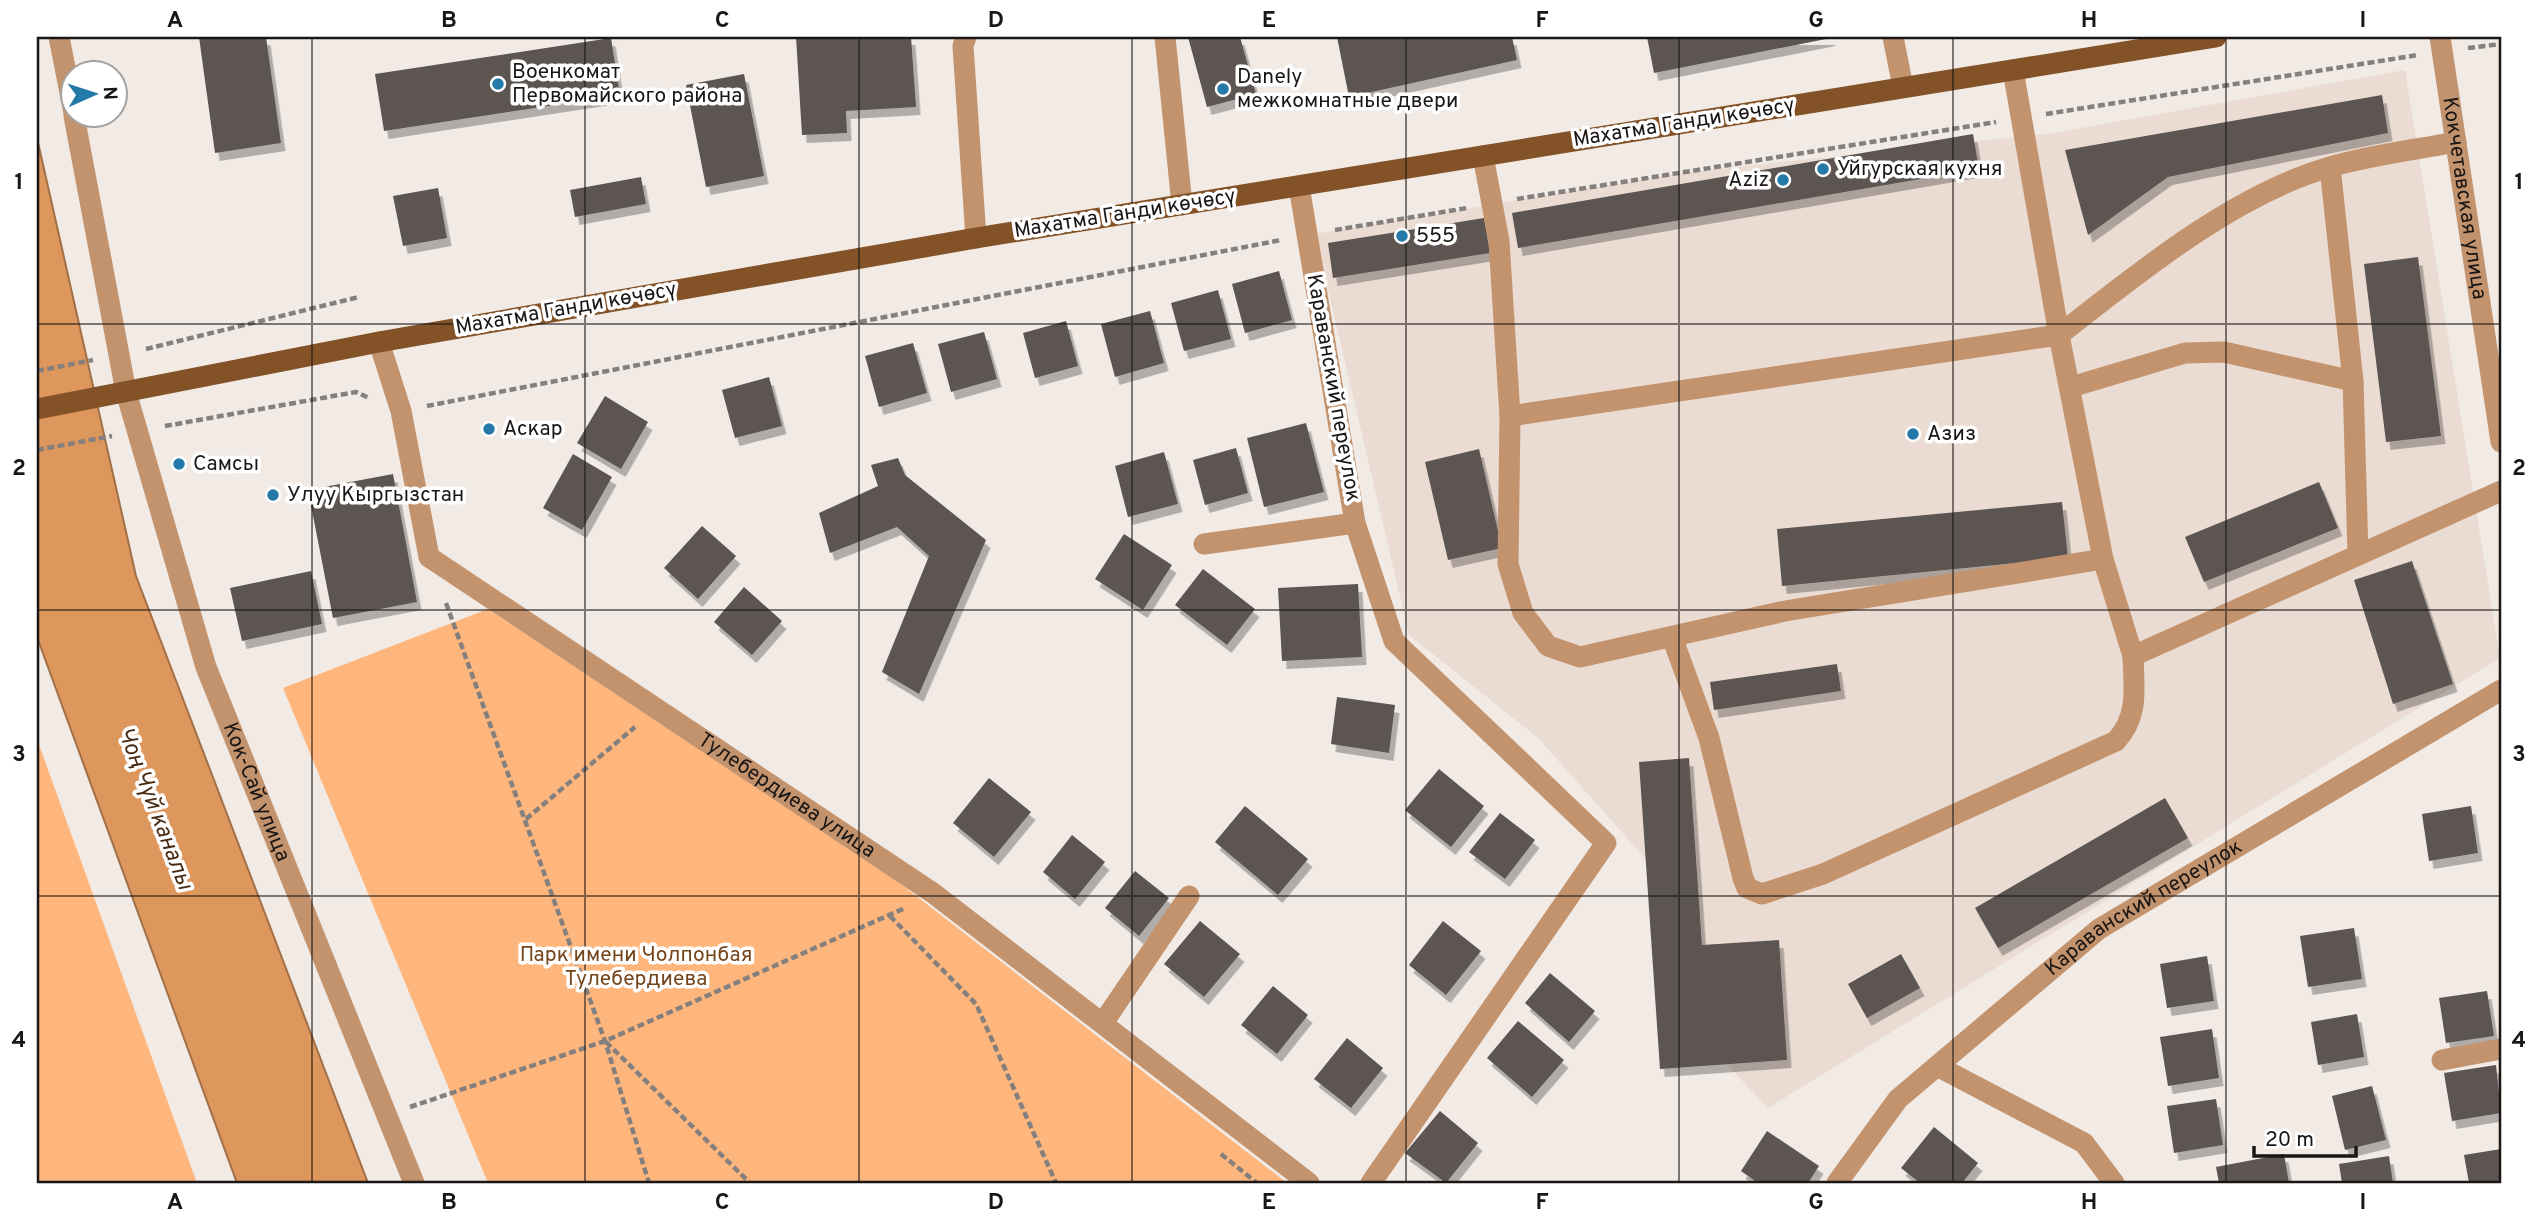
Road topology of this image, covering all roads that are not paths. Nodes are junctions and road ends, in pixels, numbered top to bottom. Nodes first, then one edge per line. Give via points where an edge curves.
1 (59, 37) edge
2 (967, 37) edge
3 (1165, 37) edge
4 (1893, 37) edge
5 (2216, 37) edge
6 (2440, 37) edge
7 (63, 60) edge
8 (2013, 69) junction
9 (1903, 87) junction
10 (77, 130) edge
11 (2456, 142) junction
12 (1483, 156) junction
13 (2330, 167) junction
14 (1299, 186) junction
15 (1182, 205) junction
16 (976, 238) junction
17 (2059, 335) junction
18 (379, 342) junction
19 (2353, 381) junction
20 (2071, 387) junction
21 (125, 392) junction
22 (37, 409) edge
23 (1510, 416) junction
24 (2501, 442) edge
25 (2501, 491) edge
26 (1355, 523) junction
27 (1204, 544) dead end
28 (2358, 555) junction
29 (2103, 559) junction
30 (1671, 637) junction
31 (2133, 656) junction
32 (2501, 691) edge
33 (1189, 896) dead end
34 (1103, 1023) junction
35 (2501, 1049) edge
36 (2442, 1060) dead end
37 (1937, 1066) junction
38 (414, 1183) edge
39 (1308, 1183) edge
40 (1371, 1183) edge
41 (1837, 1183) edge
42 (2114, 1183) edge

1 - 7 street, Кок-Сай улица
2 - 16 street via 963,46
3 - 15 street
4 - 9 street
5 - 8 main road, Махатма Ганди көчөсү
6 - 11 street, Кокчетавская улица
8 - 9 main road, Махатма Ганди көчөсү
8 - 17 street
9 - 12 main road, Махатма Ганди көчөсү
10 - 21 street, Кок-Сай улица
11 - 13 street
11 - 24 street, Кокчетавская улица
12 - 14 main road, Махатма Ганди көчөсү
12 - 23 street via 1499,240
13 - 17 street via 2274,188 2164,253
13 - 19 street
14 - 15 main road, Махатма Ганди көчөсү
14 - 26 street, Караванский переулок
15 - 16 main road, Махатма Ганди көчөсү
16 - 18 main road, Махатма Ганди көчөсү
17 - 20 street
17 - 23 street
18 - 21 main road, Махатма Ганди көчөсү
18 - 34 street, Тулебердиева улица via 401,411 429,557 933,893
19 - 20 street via 2224,352 2185,353
19 - 28 street
20 - 29 street
21 - 22 main road, Махатма Ганди көчөсү
21 - 38 street, Кок-Сай улица via 206,667
23 - 30 street via 1508,564 1523,614 1548,646 1580,657
25 - 28 street
26 - 27 street, Караванский переулок
26 - 40 street via 1394,641 1606,843
28 - 31 street
29 - 30 street via 1785,611
29 - 31 street
30 - 31 street via 1709,738 1743,878 1752,892 1762,894 1823,874 2116,741 2133,716
32 - 37 street, Караванский переулок via 2099,929
33 - 34 street
34 - 39 street, Тулебердиева улица
35 - 36 street
37 - 41 street, Караванский переулок via 1898,1099
37 - 42 street via 2084,1143

